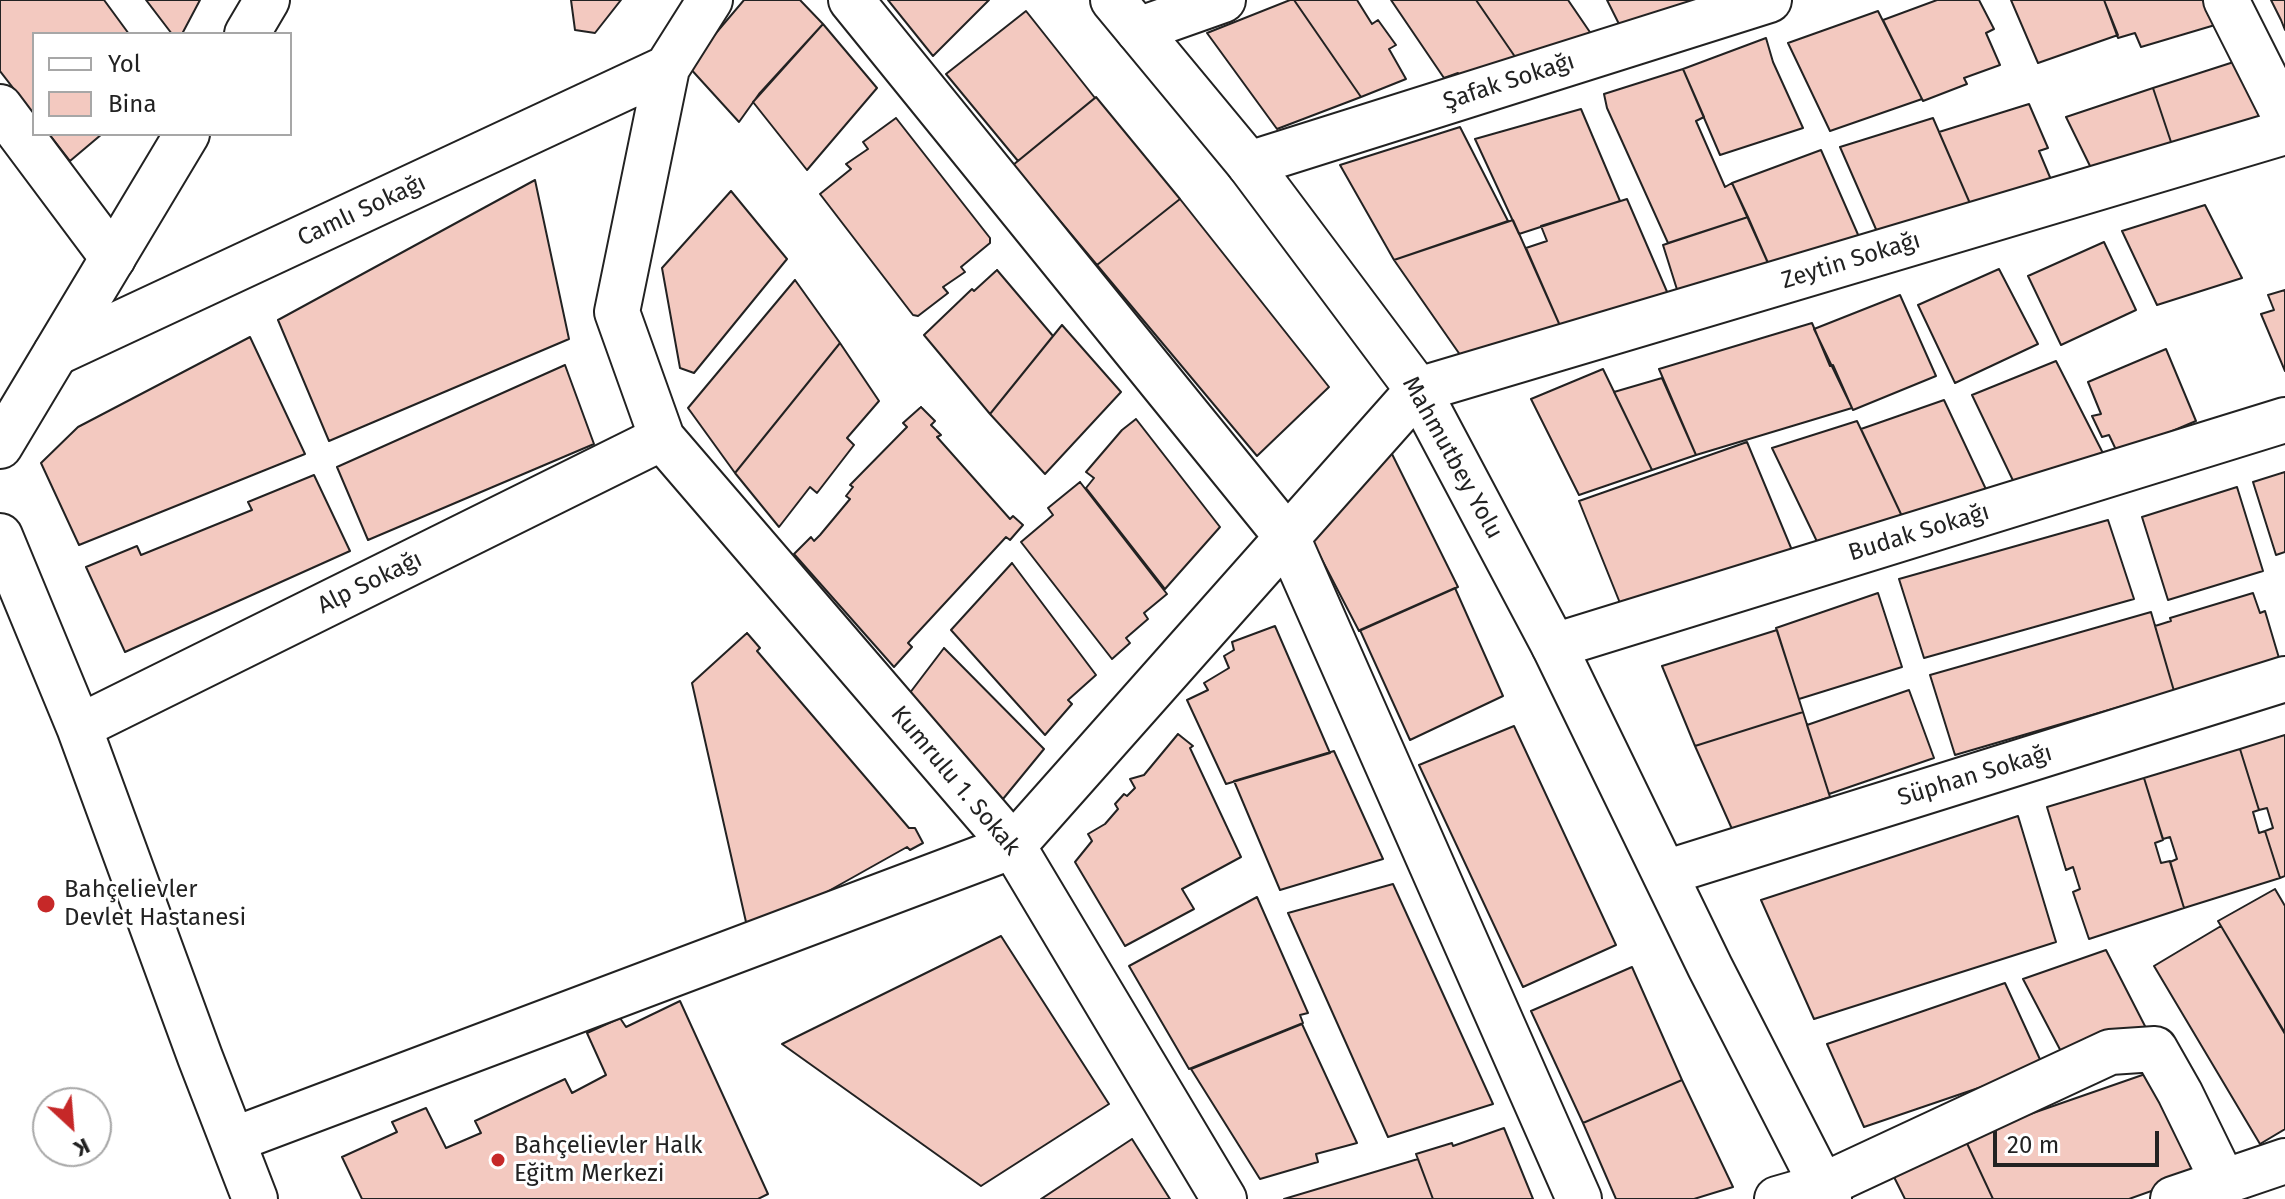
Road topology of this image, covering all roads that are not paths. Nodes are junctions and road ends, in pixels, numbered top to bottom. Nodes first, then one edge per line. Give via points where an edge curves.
1 (267, 0) edge
2 (710, 0) edge
3 (851, 0) edge
4 (1223, 0) edge
5 (1769, 0) edge
6 (2226, 0) edge
7 (1126, 15) edge
8 (248, 32) edge
9 (667, 68) junction
10 (0, 107) edge
11 (2285, 117) edge
12 (2285, 132) edge
13 (186, 136) edge
14 (1249, 164) junction
15 (113, 258) junction
16 (56, 353) junction
17 (1418, 390) junction
18 (2285, 420) edge
19 (662, 438) junction
20 (0, 446) edge
21 (0, 536) edge
22 (1287, 537) junction
23 (1554, 646) junction
24 (2285, 679) edge
25 (79, 727) junction
26 (1013, 846) junction
27 (1665, 873) junction
28 (233, 1140) junction
29 (2285, 1161) edge
30 (2223, 1181) junction
31 (1826, 1192) edge
32 (255, 1199) edge
33 (1224, 1199) edge
34 (1579, 1199) edge
35 (1777, 1199) edge
36 (2173, 1199) edge

1 - 8 street
2 - 9 street
3 - 22 street
4 - 7 street
5 - 14 street, Şafak Sokağı
6 - 11 street
7 - 14 street, Mahmutbey Yolu
9 - 16 street, Camlı Sokağı
9 - 19 street via 617,312
10 - 15 street
12 - 17 street, Zeytin Sokağı
13 - 15 street
14 - 17 street, Mahmutbey Yolu
15 - 16 street
16 - 20 street
17 - 22 street
17 - 23 street, Mahmutbey Yolu
18 - 23 street, Budak Sokağı
19 - 25 street, Alp Sokağı
19 - 26 street, Kumrulu 1. Sokak
21 - 25 street
22 - 26 street
22 - 34 street
23 - 27 street, Mahmutbey Yolu
24 - 27 street, Süphan Sokağı
25 - 28 street
26 - 28 street
26 - 33 street, Kumrulu 1. Sokak
27 - 31 street, Mahmutbey Yolu
28 - 32 street
29 - 30 street
30 - 31 street via 2155,1049 2110,1052
30 - 36 street
31 - 35 street

